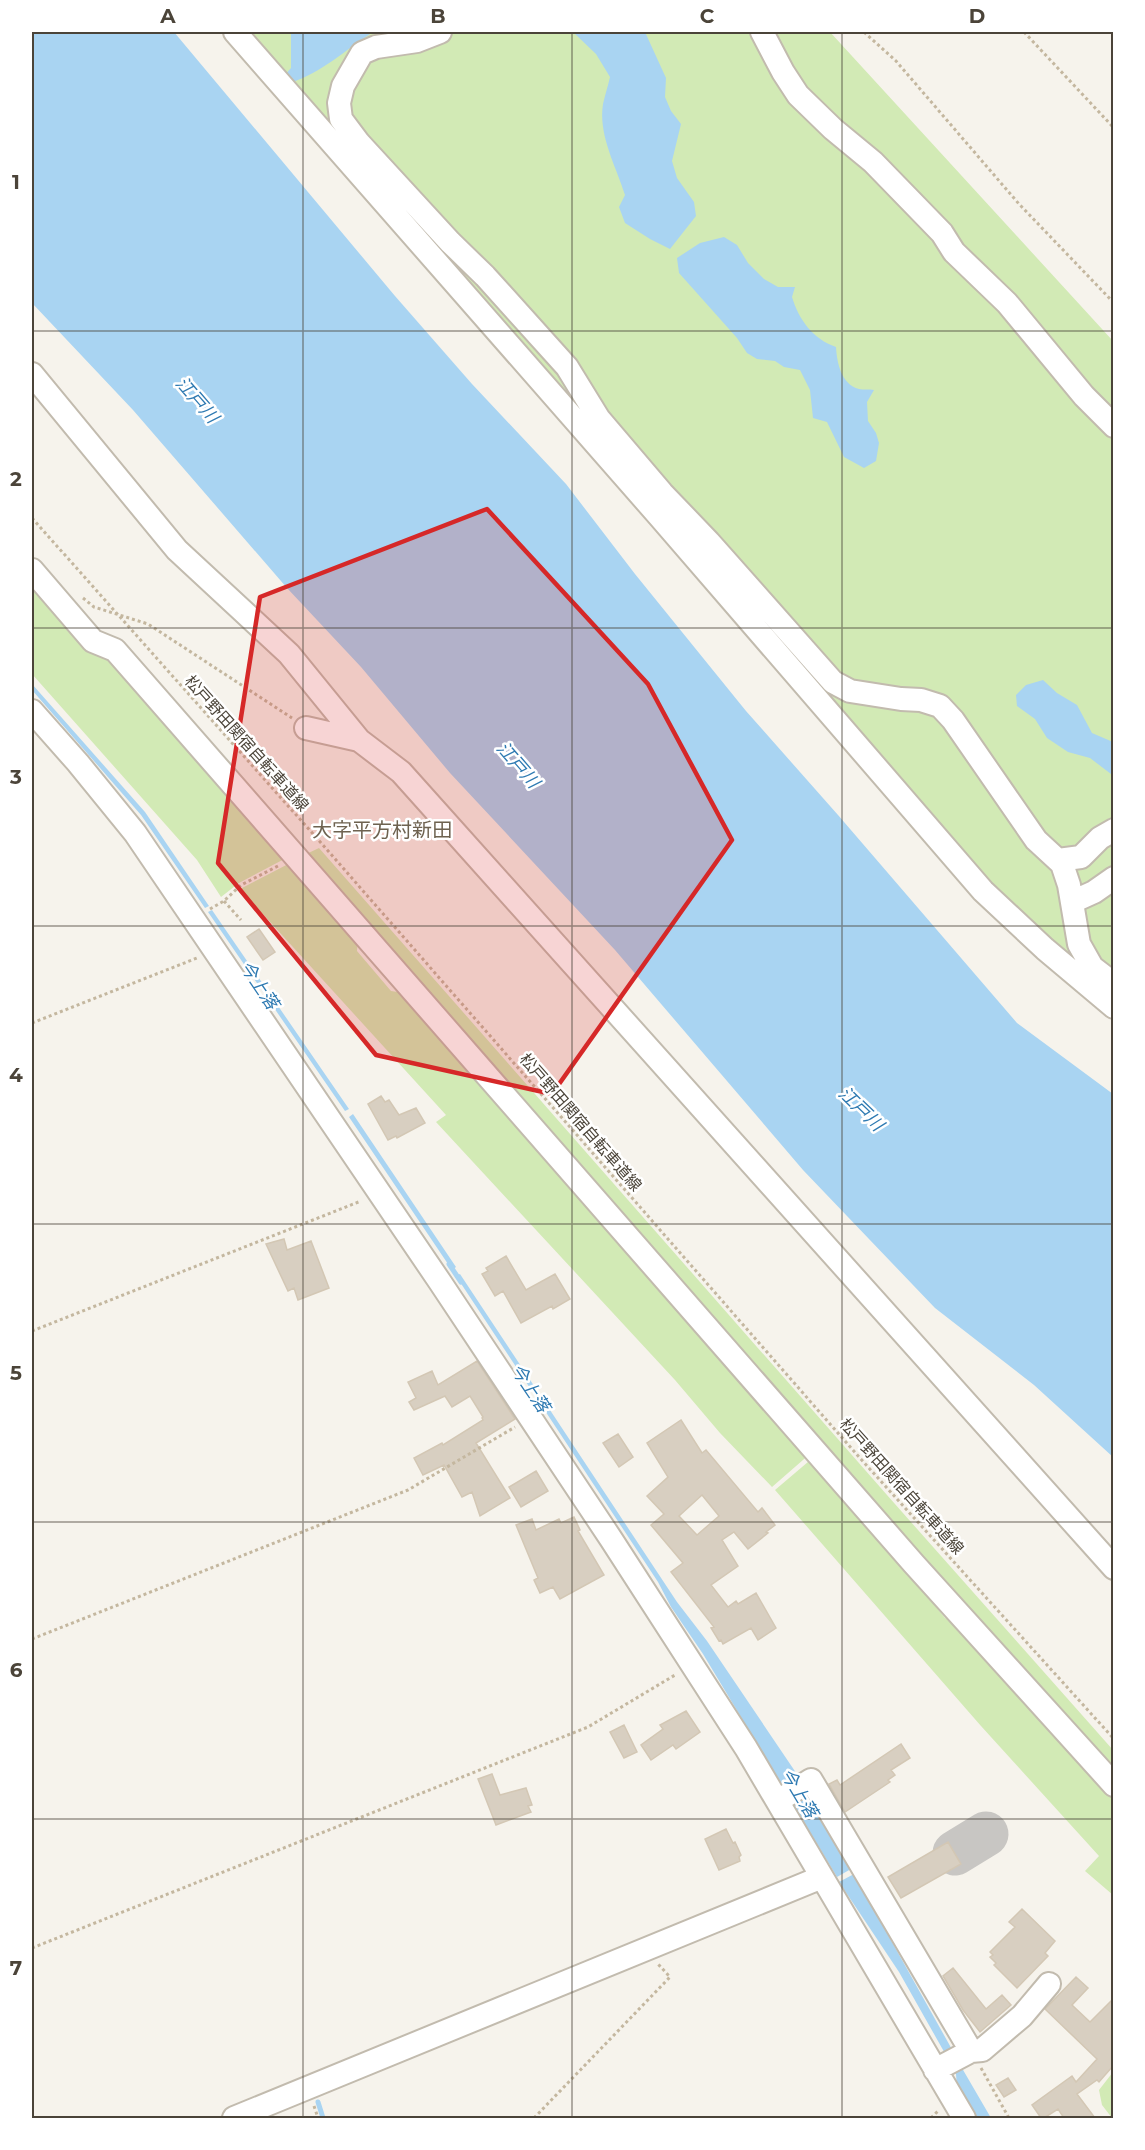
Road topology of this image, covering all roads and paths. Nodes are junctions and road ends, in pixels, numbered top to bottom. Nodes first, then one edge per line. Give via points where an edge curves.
1 (235, 32) edge
2 (440, 32) edge
3 (762, 32) edge
4 (864, 32) edge
5 (1024, 32) edge
6 (340, 99) junction
7 (304, 110) junction
8 (1113, 128) edge
9 (1113, 303) edge
10 (32, 374) edge
11 (1113, 426) edge
12 (32, 519) edge
13 (32, 570) edge
14 (76, 592) dead end
15 (114, 612) junction
16 (32, 711) edge
17 (306, 728) joint
18 (359, 740) junction
19 (1113, 830) edge
20 (1058, 860) junction
21 (1113, 878) edge
22 (241, 885) dead end
23 (224, 901) junction
24 (219, 904) dead end
25 (1073, 910) junction
26 (241, 920) dead end
27 (1045, 949) junction
28 (215, 951) junction
29 (1113, 984) edge
30 (1113, 1007) edge
31 (32, 1023) edge
32 (379, 1194) junction
33 (32, 1331) edge
34 (531, 1419) junction
35 (1113, 1568) edge
36 (32, 1639) edge
37 (692, 1665) junction
38 (1113, 1739) edge
39 (1113, 1785) edge
40 (780, 1800) junction
41 (822, 1877) junction
42 (32, 1948) edge
43 (645, 1951) junction
44 (1049, 1984) dead end
45 (953, 2060) junction
46 (234, 2118) edge
47 (534, 2118) edge
48 (964, 2118) edge
49 (1009, 2118) edge

1 - 7 street
2 - 6 street via 362,53
3 - 11 street via 798,95 928,218 954,252 1006,303
4 - 9 path via 896,61 1019,204
5 - 8 path
6 - 7 street
6 - 20 street via 341,119 359,144 567,367 598,419 827,676 850,691 921,699 940,706 1036,840
7 - 27 street via 983,891
10 - 18 street via 177,550 289,654
12 - 15 path, 松戸野田関宿自転車道線
13 - 39 street via 93,641 114,650
14 - 15 path via 94,607
15 - 17 path via 148,624
15 - 38 path, 松戸野田関宿自転車道線 via 859,1457
16 - 28 street via 117,809
17 - 18 street
18 - 35 street via 400,772
19 - 20 street via 1081,857
20 - 25 street
21 - 25 street
22 - 23 path
23 - 24 path
23 - 26 path
25 - 27 street
25 - 29 street via 1079,944 1092,968
27 - 30 street
28 - 31 path
28 - 32 street
32 - 33 path
32 - 34 street
34 - 36 path via 408,1490
34 - 37 street
37 - 40 street
37 - 42 path via 588,1727
40 - 41 street
40 - 45 street via 812,1780
41 - 43 street
41 - 45 street
43 - 46 street
43 - 47 path via 670,1977
44 - 45 street via 1022,2016 982,2050
45 - 48 street
45 - 49 path

